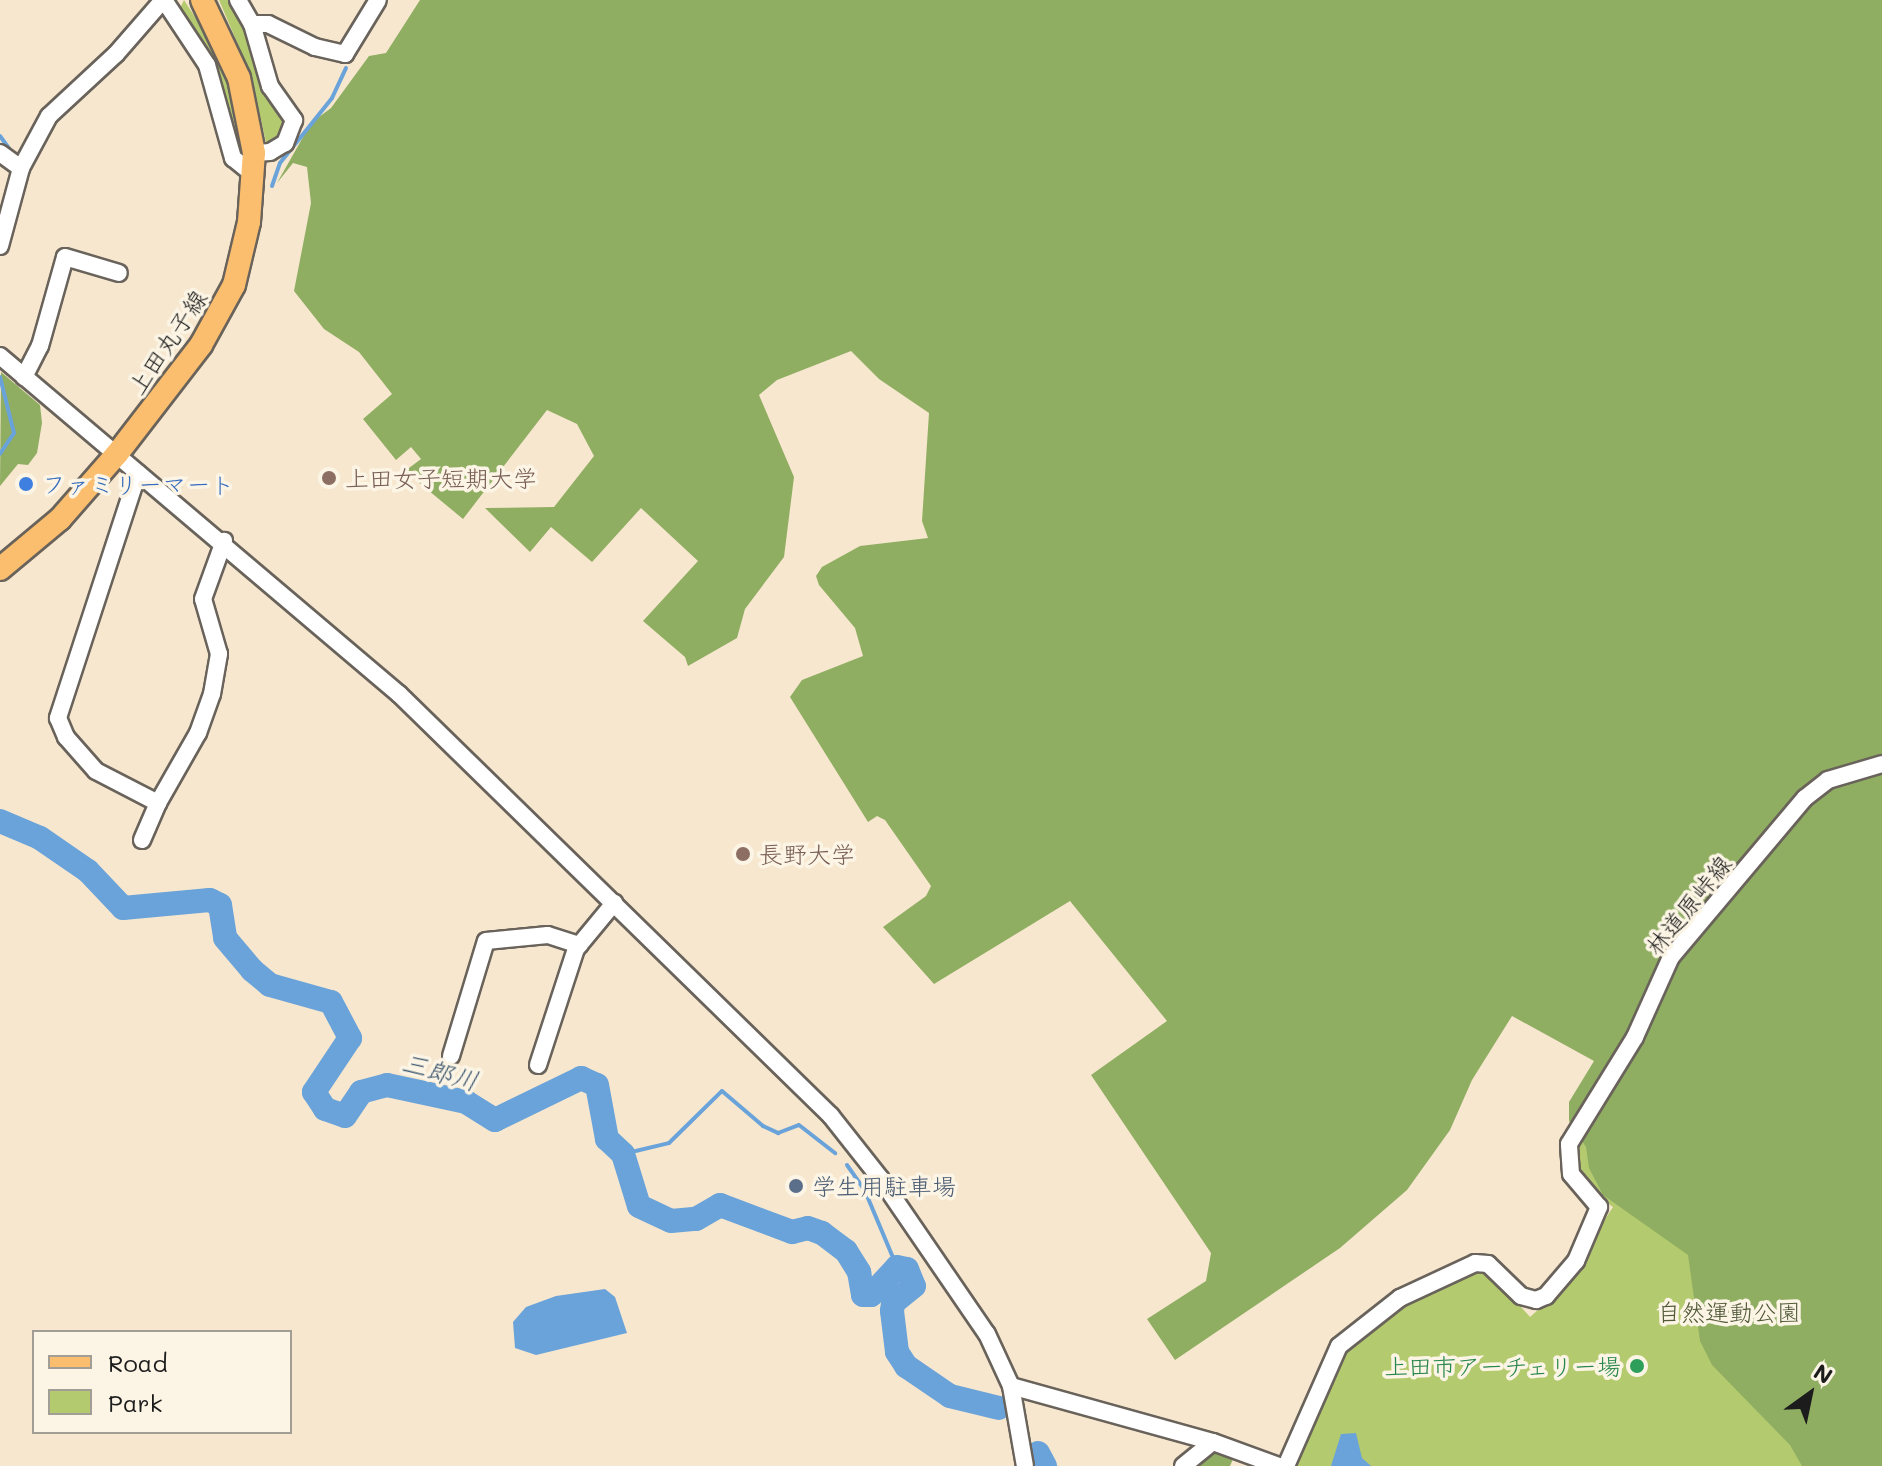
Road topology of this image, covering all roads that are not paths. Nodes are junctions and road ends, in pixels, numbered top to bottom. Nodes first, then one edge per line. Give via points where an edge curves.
1 (164, 0) edge
2 (202, 0) edge
3 (238, 0) edge
4 (378, 0) edge
5 (252, 24) junction
6 (0, 153) edge
7 (254, 164) junction
8 (21, 168) junction
9 (0, 246) edge
10 (119, 273) dead end
11 (0, 356) edge
12 (24, 377) junction
13 (117, 454) junction
14 (138, 473) junction
15 (224, 541) junction
16 (0, 569) edge
17 (1882, 764) edge
18 (158, 803) junction
19 (142, 840) dead end
20 (614, 903) junction
21 (579, 945) junction
22 (451, 1056) dead end
23 (538, 1065) dead end
24 (1011, 1386) junction
25 (1213, 1442) junction
26 (1025, 1466) edge
27 (1183, 1466) edge
28 (1279, 1466) edge
29 (1286, 1466) edge

1 - 7 street via 207,65 233,158
1 - 8 street via 116,54 67,94
2 - 7 main road, 上田丸子線 via 239,78
3 - 5 street
4 - 5 street via 345,54 315,47 268,24
5 - 7 street via 268,82 290,108 294,125 279,149
6 - 8 street
7 - 13 main road, 上田丸子線 via 243,253 224,307 180,375
8 - 9 street
10 - 12 street via 65,257 40,346
11 - 12 street
12 - 13 street
13 - 14 street
13 - 16 main road, 上田丸子線 via 60,519
14 - 15 street
14 - 18 street via 58,718 66,737 96,771
15 - 18 street via 203,596 219,654 212,694 198,733
15 - 20 street via 399,694
17 - 29 street, 林道原峠線 via 1828,780 1805,798 1671,957 1635,1037 1569,1144 1571,1174 1599,1207 1576,1261 1546,1296 1527,1300 1488,1264 1475,1263 1400,1298 1348,1337 1330,1362
18 - 19 street
20 - 21 street
20 - 24 street via 856,1145 974,1312
21 - 22 street via 548,935 486,941
21 - 23 street
24 - 25 street
24 - 26 street
25 - 27 street
25 - 28 street

